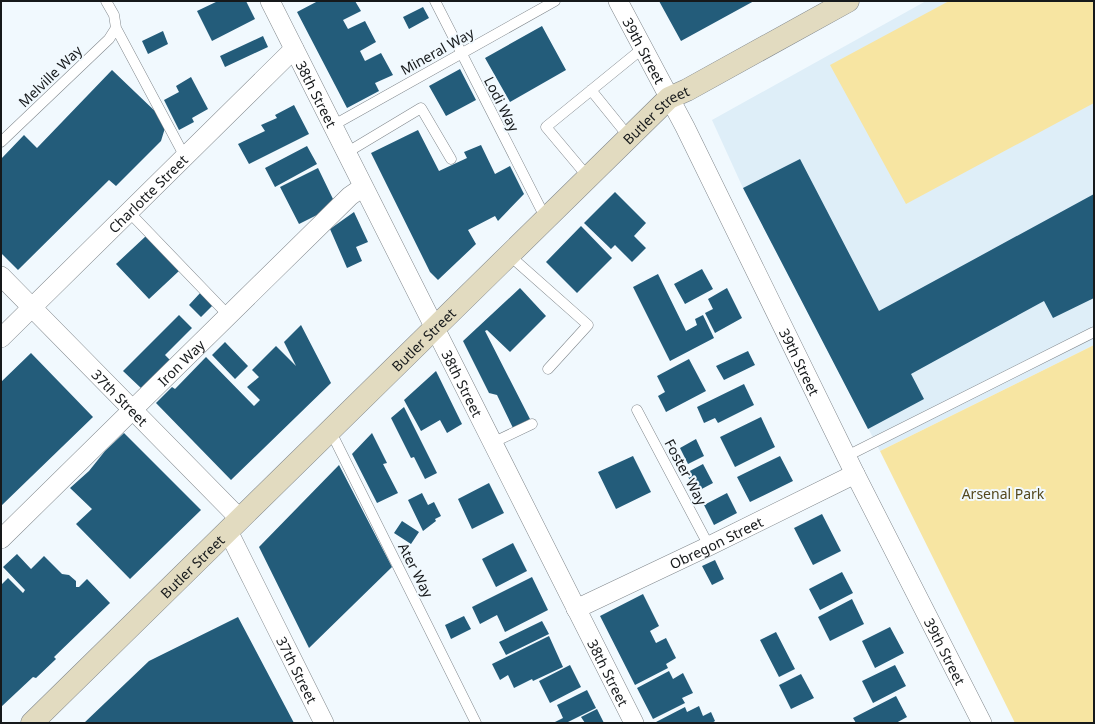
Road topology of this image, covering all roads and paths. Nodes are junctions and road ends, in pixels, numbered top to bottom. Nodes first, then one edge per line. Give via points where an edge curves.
1 (106, 1) edge
2 (270, 1) edge
3 (435, 1) edge
4 (555, 1) edge
5 (618, 1) edge
6 (848, 1) edge
7 (116, 28) junction
8 (643, 48) junction
9 (294, 49) junction
10 (461, 53) junction
11 (591, 90) junction
12 (669, 98) junction
13 (332, 126) junction
14 (629, 137) junction
15 (1, 142) edge
16 (346, 152) junction
17 (185, 157) junction
18 (451, 159) dead end
19 (588, 177) junction
20 (363, 187) junction
21 (129, 212) junction
22 (546, 219) junction
23 (509, 255) junction
24 (1, 276) edge
25 (32, 307) junction
26 (229, 316) junction
27 (434, 328) junction
28 (1094, 332) edge
29 (1, 338) edge
30 (548, 369) dead end
31 (133, 410) junction
32 (637, 410) dead end
33 (532, 424) dead end
34 (330, 430) junction
35 (492, 443) junction
36 (847, 456) junction
37 (855, 474) junction
38 (234, 525) junction
39 (1, 539) edge
40 (709, 546) junction
41 (576, 609) junction
42 (39, 720) edge
43 (324, 723) edge
44 (476, 723) edge
45 (634, 723) edge
46 (982, 723) edge

1 - 7 lane via 114,15
2 - 9 street, 38th Street
3 - 10 lane, Lodi Way
4 - 10 lane, Mineral Way
5 - 8 street, 39th Street
6 - 12 main road, Butler Street
7 - 15 lane, Melville Way via 109,39
7 - 17 lane
8 - 11 lane
8 - 12 street, 39th Street
9 - 13 street, 38th Street
9 - 17 street, Charlotte Street
10 - 13 lane, Mineral Way
10 - 22 lane, Lodi Way
11 - 14 lane
11 - 19 lane via 546,127
12 - 14 main road, Butler Street
12 - 36 street, 39th Street
13 - 16 street, 38th Street
14 - 19 main road, Butler Street
16 - 18 lane via 421,108
16 - 20 street, 38th Street
17 - 21 street, Charlotte Street
19 - 22 main road, Butler Street
20 - 26 street, Iron Way via 350,196
20 - 27 street, 38th Street
21 - 25 street, Charlotte Street
21 - 26 lane
22 - 23 main road, Butler Street
23 - 27 main road, Butler Street
23 - 30 lane via 588,325
24 - 25 street, 37th Street
25 - 29 street, Charlotte Street
25 - 31 street, 37th Street
26 - 31 street, Iron Way
27 - 34 main road, Butler Street
27 - 35 street, 38th Street
28 - 36 lane
31 - 38 street, 37th Street
31 - 39 street, Iron Way
32 - 40 lane, Foster Way
33 - 35 lane
34 - 38 main road, Butler Street
34 - 44 lane, Ater Way
35 - 41 street, 38th Street
36 - 37 street, 39th Street
37 - 40 street, Obregon Street
37 - 46 street, 39th Street
38 - 42 main road, Butler Street
38 - 43 street, 37th Street
40 - 41 street, Obregon Street
41 - 45 street, 38th Street

